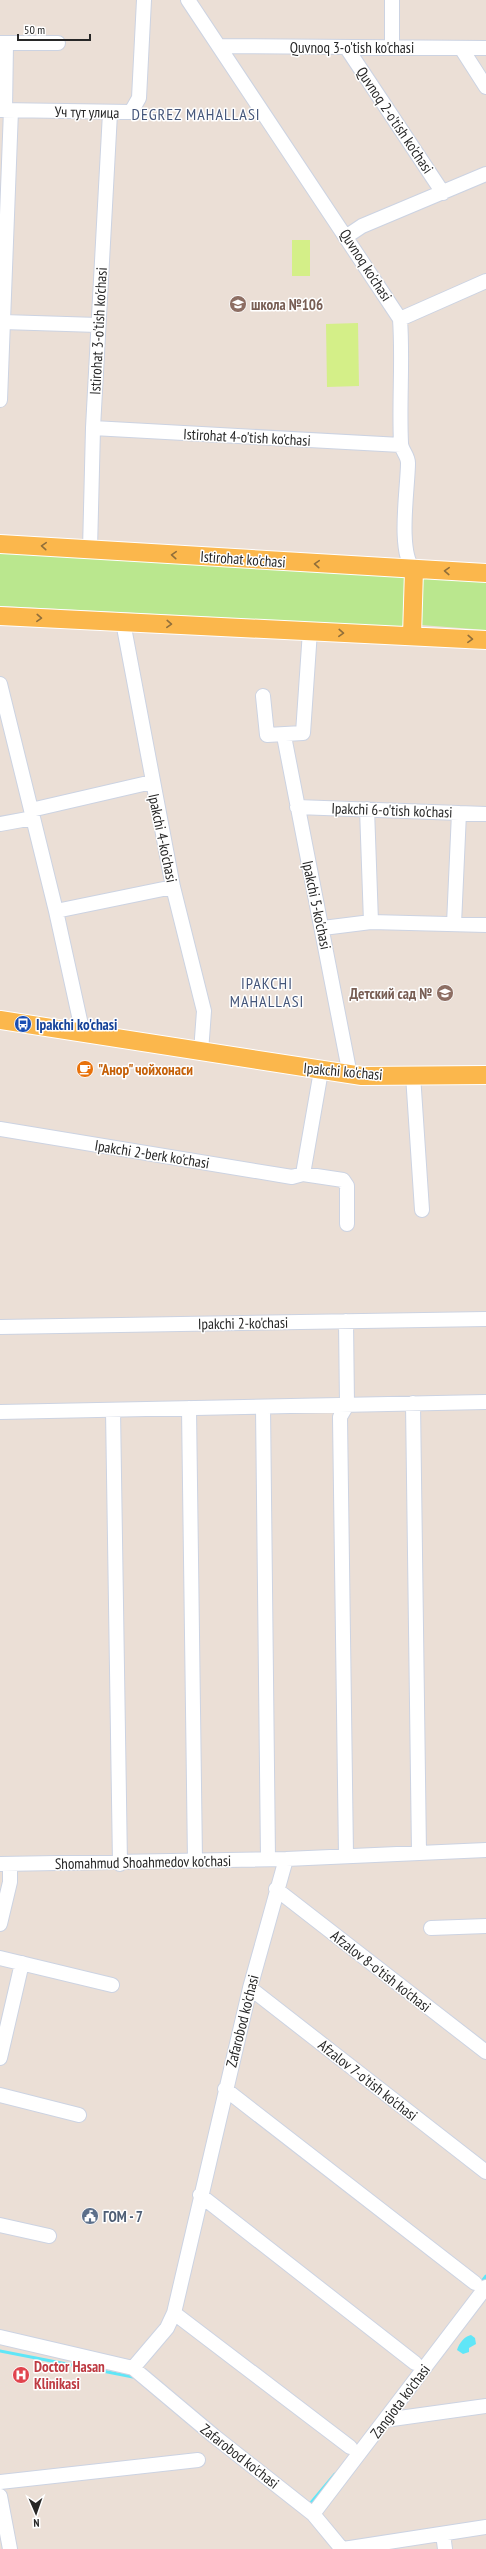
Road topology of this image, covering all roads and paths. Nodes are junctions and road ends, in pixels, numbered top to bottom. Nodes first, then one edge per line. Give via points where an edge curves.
1 (144, 0) edge
2 (188, 0) edge
3 (392, 0) edge
4 (3, 43) edge
5 (58, 43) dead end
6 (219, 46) junction
7 (346, 47) junction
8 (392, 47) junction
9 (461, 48) junction
10 (486, 48) edge
11 (486, 87) edge
12 (5, 110) edge
13 (110, 113) junction
14 (486, 174) edge
15 (443, 193) junction
16 (347, 236) junction
17 (486, 281) edge
18 (400, 318) junction
19 (2, 319) edge
20 (98, 325) junction
21 (0, 400) edge
22 (93, 428) junction
23 (401, 445) junction
24 (0, 544) edge
25 (90, 550) junction
26 (414, 570) junction
27 (486, 573) edge
28 (0, 616) edge
29 (123, 622) junction
30 (310, 631) junction
31 (412, 636) junction
32 (486, 640) edge
33 (0, 684) edge
34 (263, 696) dead end
35 (284, 736) junction
36 (152, 782) junction
37 (297, 807) junction
38 (367, 809) junction
39 (459, 813) junction
40 (32, 814) junction
41 (486, 814) edge
42 (0, 824) edge
43 (173, 887) junction
44 (56, 911) junction
45 (371, 922) junction
46 (454, 924) junction
47 (486, 925) edge
48 (322, 928) junction
49 (0, 1020) edge
50 (83, 1034) junction
51 (201, 1052) junction
52 (321, 1071) junction
53 (350, 1075) junction
54 (413, 1075) junction
55 (486, 1075) edge
56 (0, 1129) edge
57 (303, 1174) junction
58 (422, 1210) dead end
59 (347, 1224) dead end
60 (486, 1319) edge
61 (346, 1321) junction
62 (0, 1327) edge
63 (486, 1402) edge
64 (413, 1403) junction
65 (347, 1405) junction
66 (263, 1407) junction
67 (189, 1408) junction
68 (113, 1410) junction
69 (0, 1412) edge
70 (486, 1850) edge
71 (419, 1853) junction
72 (346, 1856) junction
73 (268, 1859) junction
74 (286, 1859) junction
75 (195, 1861) junction
76 (5, 1864) edge
77 (120, 1864) junction
78 (276, 1889) junction
79 (0, 1924) edge
80 (486, 1926) edge
81 (431, 1928) dead end
82 (0, 1958) edge
83 (22, 1963) junction
84 (112, 1985) dead end
85 (250, 1988) junction
86 (486, 2052) edge
87 (0, 2058) edge
88 (225, 2088) junction
89 (0, 2095) edge
90 (79, 2114) dead end
91 (486, 2172) edge
92 (200, 2195) junction
93 (0, 2225) edge
94 (49, 2236) dead end
95 (481, 2285) edge
96 (174, 2313) junction
97 (0, 2337) edge
98 (415, 2363) dead end
99 (134, 2368) junction
100 (486, 2406) edge
101 (385, 2420) junction
102 (350, 2447) dead end
103 (198, 2460) dead end
104 (0, 2482) edge
105 (0, 2496) edge
106 (313, 2514) junction
107 (486, 2527) edge
108 (443, 2534) junction
109 (10, 2549) edge
110 (342, 2549) edge
111 (445, 2549) edge

1 - 13 street, Уч тут улица via 137,106 131,112
2 - 6 street, Quvnoq ko'chasi
3 - 8 street
4 - 5 street
4 - 12 street
6 - 7 street, Quvnoq 3-o'tish ko'chasi
6 - 16 street, Quvnoq ko'chasi
7 - 8 street, Quvnoq 3-o'tish ko'chasi
7 - 15 street, Quvnoq 2-o'tish ko'chasi
8 - 9 street, Quvnoq 3-o'tish ko'chasi
9 - 10 street, Quvnoq 3-o'tish ko'chasi
9 - 11 street
12 - 13 street, Уч тут улица
12 - 19 street
13 - 20 street, Istirohat 3-o'tish ko'chasi
14 - 15 street
15 - 16 street via 362,226
16 - 18 street, Quvnoq ko'chasi
17 - 18 street
18 - 23 street, Quvnoq ko'chasi
19 - 20 street
19 - 21 street
20 - 22 street, Istirohat 3-o'tish ko'chasi
22 - 23 street, Istirohat 4-o'tish ko'chasi
22 - 25 street, Istirohat 3-o'tish ko'chasi
23 - 26 street, Quvnoq ko'chasi via 408,461 407,556
25 -> 24 main road, Istirohat ko'chasi
26 -> 25 main road, Istirohat ko'chasi
27 -> 26 main road, Istirohat ko'chasi
26 - 31 main road
28 -> 29 main road
29 -> 30 main road
29 - 36 street, Ipakchi 4-ko'chasi
30 -> 31 main road
30 - 35 street via 303,733
31 -> 32 main road
33 - 40 street
34 - 35 street via 267,735
35 - 37 street, Ipakchi 5-ko'chasi
36 - 40 street
36 - 43 street, Ipakchi 4-ko'chasi
37 - 38 street, Ipakchi 6-o'tish ko'chasi
37 - 48 street, Ipakchi 5-ko'chasi
38 - 39 street, Ipakchi 6-o'tish ko'chasi
38 - 45 street
39 - 41 street, Ipakchi 6-o'tish ko'chasi
39 - 46 street
40 - 42 street
40 - 44 street
43 - 44 street
43 - 51 street, Ipakchi 4-ko'chasi via 204,1011
44 - 50 street
45 - 46 street
45 - 48 street
46 - 47 street
48 - 53 street, Ipakchi 5-ko'chasi
49 - 50 main road, Ipakchi ko'chasi
50 - 51 main road, Ipakchi ko'chasi
51 - 52 main road, Ipakchi ko'chasi
52 - 53 main road, Ipakchi ko'chasi
52 - 57 street
53 - 54 main road, Ipakchi ko'chasi
54 - 55 main road, Ipakchi ko'chasi
54 - 58 street
56 - 57 street, Ipakchi 2-berk ko'chasi via 292,1177
57 - 59 street, Ipakchi 2-berk ko'chasi via 346,1182
60 - 61 street, Ipakchi 2-ko'chasi
61 - 62 street, Ipakchi 2-ko'chasi
61 - 65 street
63 - 64 street
64 - 65 street
64 - 71 street
65 - 66 street
65 - 72 street via 340,1417
66 - 67 street
66 - 73 street
67 - 68 street
67 - 75 street
68 - 69 street
68 - 77 street
70 - 71 street
71 - 72 street
72 - 74 street
73 - 74 street, Shomahmud Shoahmedov ko'chasi
73 - 75 street, Shomahmud Shoahmedov ko'chasi
74 - 78 street, Zafarobod ko'chasi
75 - 77 street, Shomahmud Shoahmedov ko'chasi
76 - 77 street, Shomahmud Shoahmedov ko'chasi
76 - 79 street via 10,1882
78 - 85 street, Zafarobod ko'chasi
78 - 86 street, Afzalov 8-o'tish ko'chasi
80 - 81 street
82 - 83 street
83 - 84 street
83 - 87 street
85 - 88 street, Zafarobod ko'chasi
85 - 91 street, Afzalov 7-o'tish ko'chasi
88 - 92 street, Zafarobod ko'chasi
88 - 95 street
89 - 90 street
92 - 96 street, Zafarobod ko'chasi
92 - 98 street
93 - 94 street
95 - 101 street, Zangiota ko'chasi
96 - 99 street, Zafarobod ko'chasi via 167,2328
96 - 102 street
97 - 99 street, Zafarobod ko'chasi
99 - 106 street, Zafarobod ko'chasi via 214,2436
100 - 101 street
101 - 106 street, Zangiota ko'chasi
103 - 104 street
105 - 109 street
106 - 110 street, Zafarobod ko'chasi
107 - 108 street
108 - 110 street
108 - 111 street

